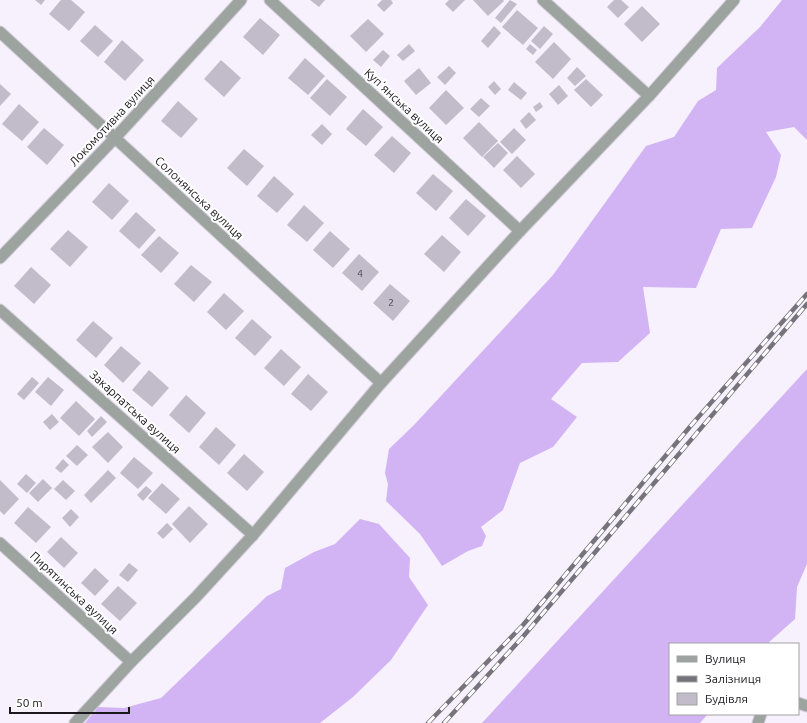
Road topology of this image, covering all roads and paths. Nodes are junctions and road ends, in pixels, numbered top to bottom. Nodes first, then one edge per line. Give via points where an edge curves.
1 (241, 0) edge
2 (270, 0) edge
3 (543, 0) edge
4 (734, 0) edge
5 (0, 32) edge
6 (649, 96) junction
7 (114, 139) junction
8 (520, 231) junction
9 (0, 258) edge
10 (0, 310) edge
11 (380, 383) junction
12 (253, 535) junction
13 (0, 543) edge
14 (130, 662) junction
15 (75, 723) edge

1 - 7 street, Локомотивна вулиця
2 - 8 street, Купʼянська вулиця
3 - 6 street
4 - 6 street
5 - 7 street, Солонянська вулиця
6 - 8 street
7 - 9 street, Локомотивна вулиця
7 - 11 street, Солонянська вулиця
8 - 11 street
10 - 12 street, Закарпатська вулиця
11 - 12 street
12 - 14 street via 196,598
13 - 14 street, Пирятинська вулиця
14 - 15 street

